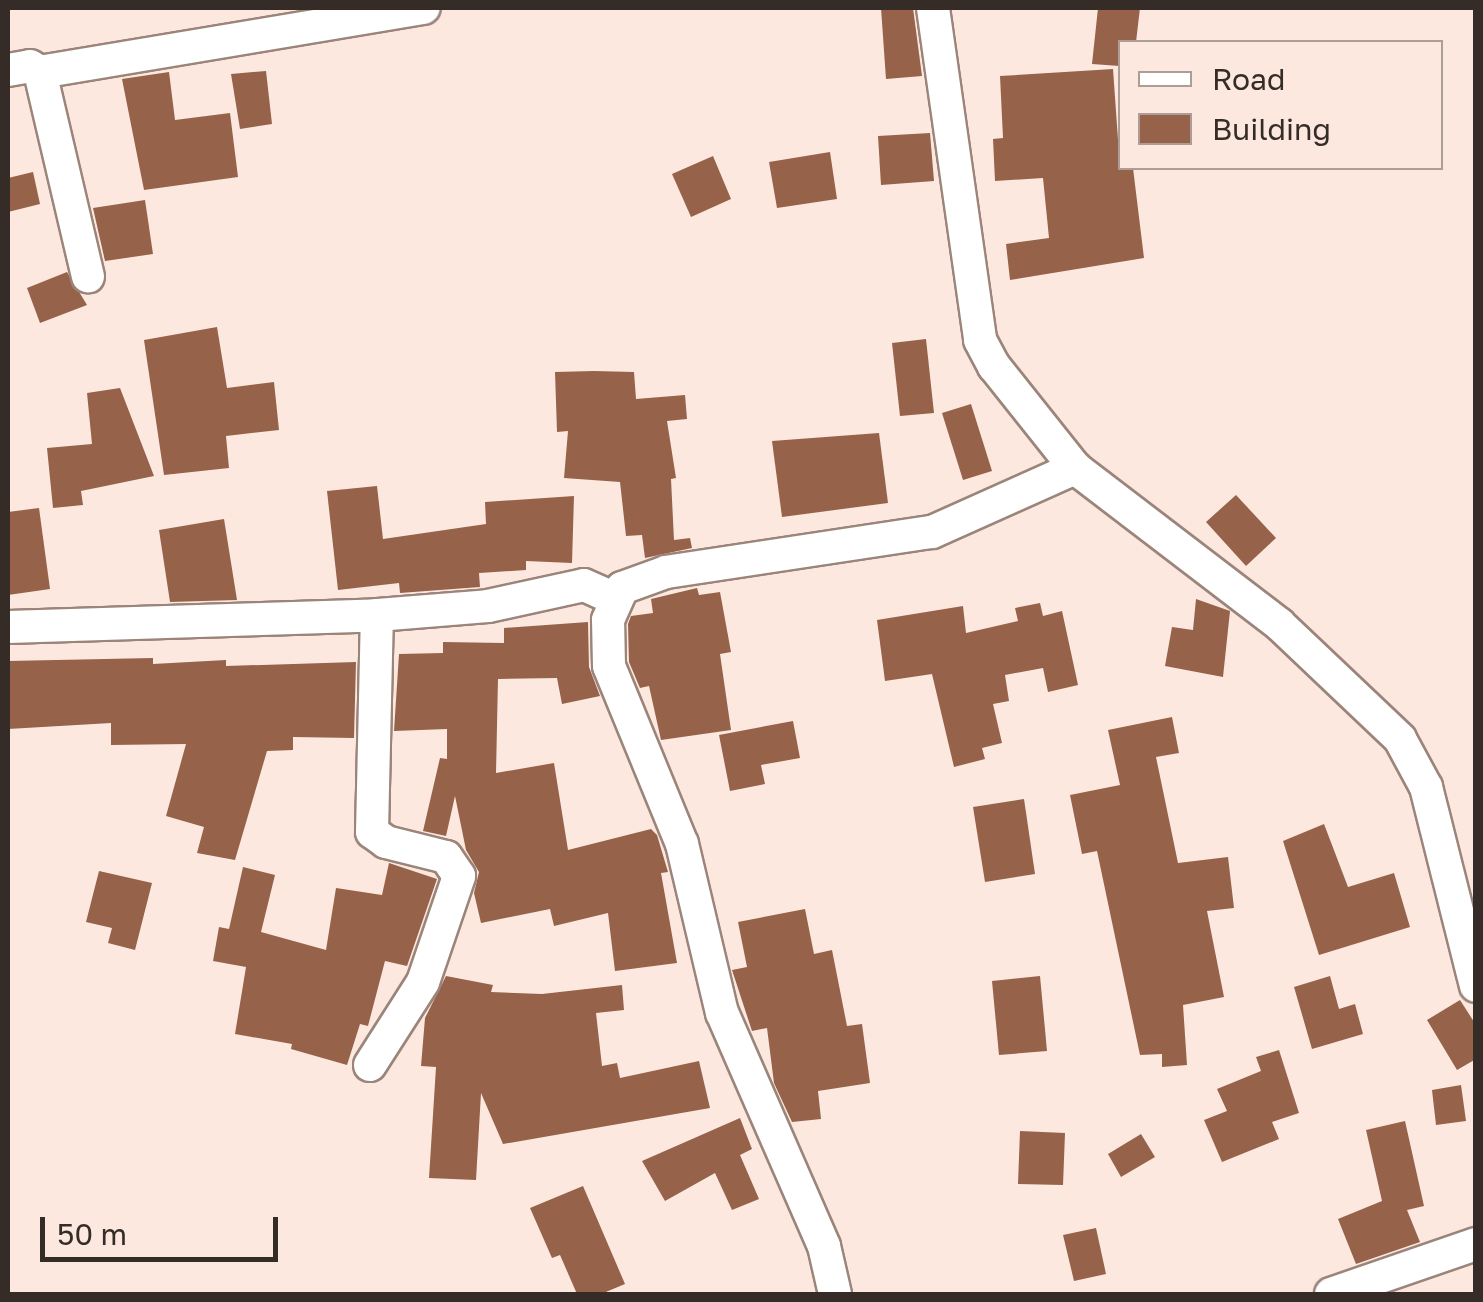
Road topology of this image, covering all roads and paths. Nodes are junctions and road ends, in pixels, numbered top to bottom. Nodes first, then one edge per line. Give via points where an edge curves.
1 (424, 8) edge
2 (933, 8) edge
3 (24, 71) edge
4 (88, 276) dead end
5 (1075, 468) junction
6 (615, 599) junction
7 (377, 615) junction
8 (8, 626) edge
9 (1476, 986) edge
10 (370, 1065) dead end
11 (1476, 1244) edge
12 (835, 1294) edge
13 (1331, 1294) edge

1 - 3 street
2 - 5 street via 980,340
3 - 4 street
5 - 6 street via 932,532 666,572 622,588
5 - 9 street via 1279,624 1400,739 1426,787
6 - 7 street via 584,585 488,606
6 - 12 street via 609,666 682,844 722,1013 824,1246
7 - 8 street
7 - 10 street via 372,832 446,857 460,876 424,982
11 - 13 street

